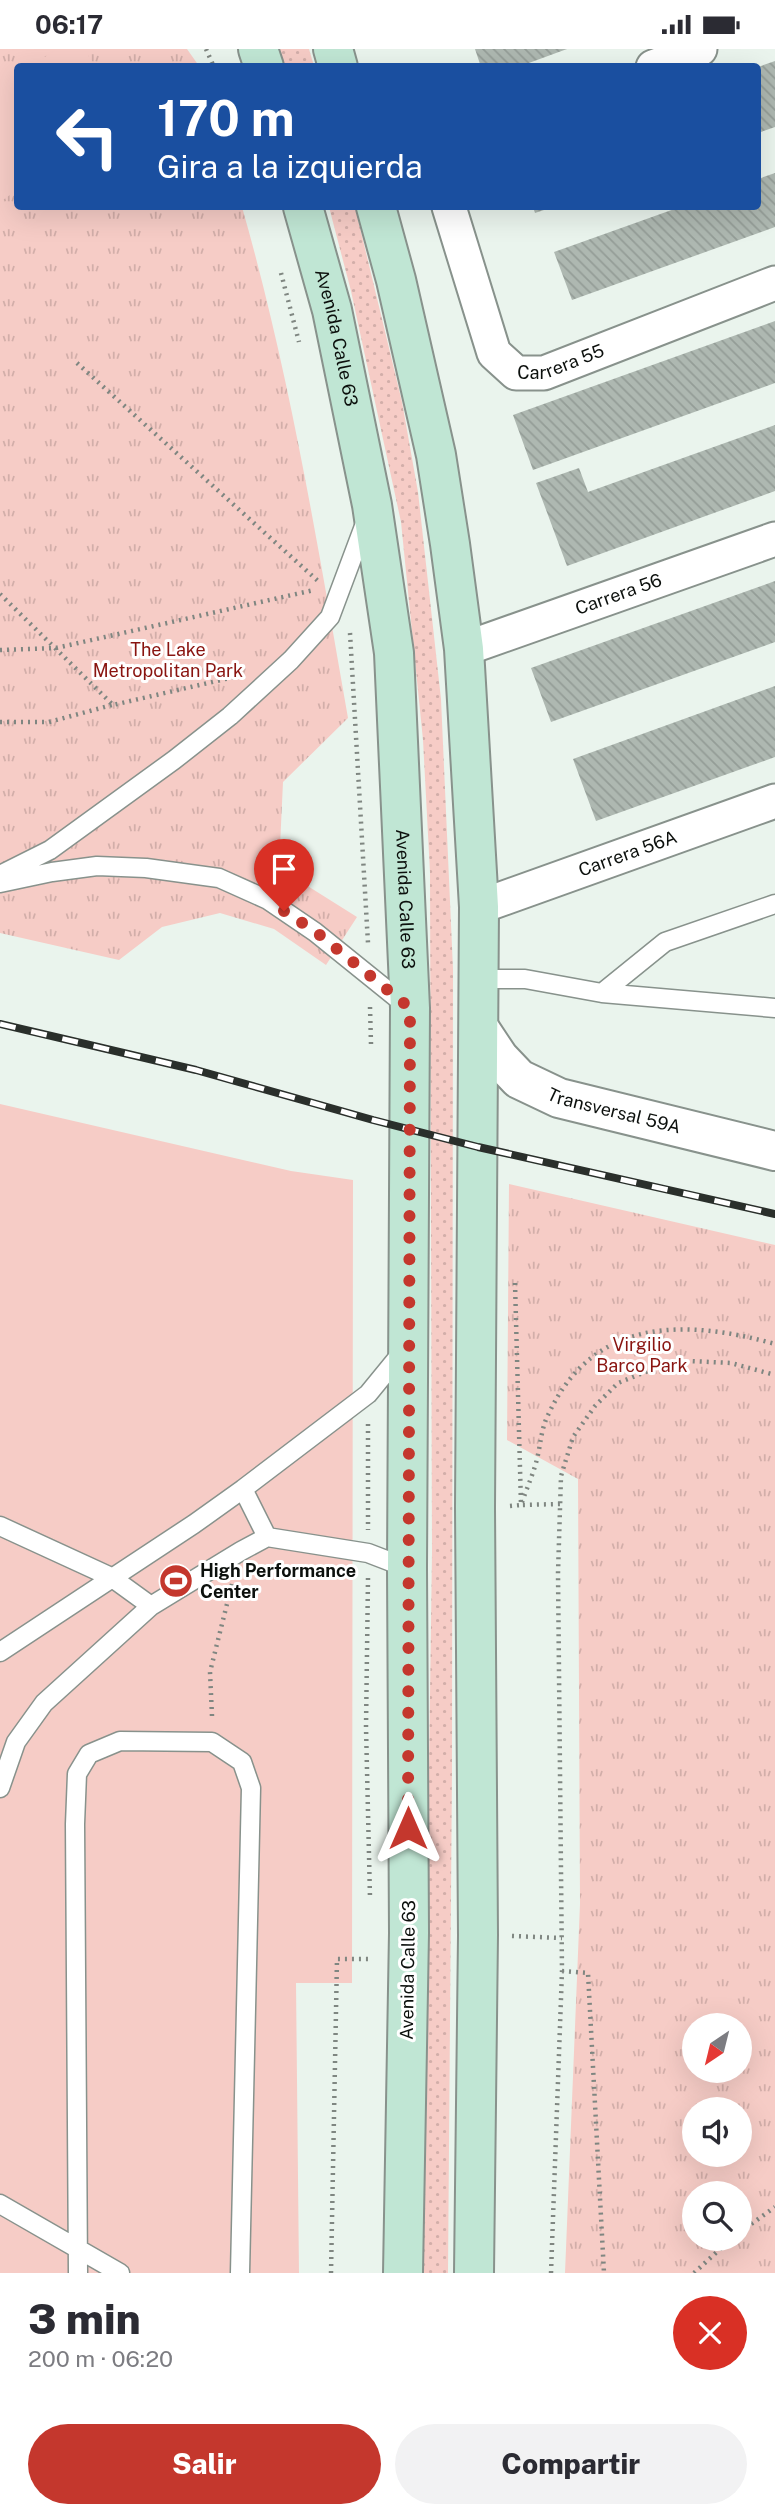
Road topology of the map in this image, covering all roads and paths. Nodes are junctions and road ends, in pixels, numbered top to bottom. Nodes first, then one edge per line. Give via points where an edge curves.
1 (699, 49) edge
2 (663, 63) edge
3 (304, 210) edge
4 (377, 210) edge
5 (450, 210) edge
6 (281, 272) dead end
7 (775, 283) edge
8 (302, 352) dead end
9 (77, 363) dead end
10 (372, 505) junction
11 (775, 539) edge
12 (345, 582) junction
13 (0, 594) edge
14 (56, 648) junction
15 (464, 649) junction
16 (0, 650) edge
17 (243, 675) dead end
18 (113, 705) junction
19 (0, 722) edge
20 (775, 801) edge
21 (0, 875) edge
22 (0, 883) edge
23 (775, 904) edge
24 (479, 907) junction
25 (369, 975) junction
26 (479, 979) junction
27 (601, 993) junction
28 (410, 1008) junction
29 (775, 1008) edge
30 (479, 1028) junction
31 (372, 1055) dead end
32 (775, 1151) edge
33 (515, 1276) dead end
34 (775, 1344) edge
35 (409, 1345) junction
36 (775, 1375) edge
37 (368, 1394) junction
38 (243, 1489) junction
39 (560, 1504) junction
40 (521, 1505) junction
41 (475, 1508) junction
42 (0, 1526) edge
43 (267, 1537) junction
44 (241, 1551) junction
45 (368, 1553) junction
46 (407, 1568) junction
47 (111, 1577) junction
48 (151, 1606) junction
49 (0, 1652) edge
50 (212, 1742) junction
51 (0, 1788) edge
52 (370, 1904) dead end
53 (371, 1945) dead end
54 (371, 1959) junction
55 (562, 1971) junction
56 (370, 1973) dead end
57 (0, 2204) edge
58 (775, 2207) edge
59 (752, 2223) edge
60 (78, 2249) junction
61 (718, 2251) edge
62 (78, 2273) edge
63 (120, 2273) edge
64 (240, 2273) edge
65 (331, 2273) edge
66 (403, 2273) edge
67 (474, 2273) edge
68 (551, 2273) edge
69 (604, 2273) edge
70 (694, 2273) edge

1 - 2 street
3 - 10 main road, Avenida Calle 63 via 332,310
4 - 15 main road via 436,455
5 - 7 street, Carrera 55 via 494,353 516,373 544,373
6 - 8 path
9 - 14 path via 326,588
10 - 12 lane
10 - 28 main road, Avenida Calle 63 via 394,653
11 - 15 street, Carrera 56
12 - 21 lane via 330,617 292,660 230,716 50,850
12 - 25 path via 354,666
13 - 14 path
14 - 16 path
14 - 18 path
15 - 24 main road
17 - 18 path
18 - 19 path via 48,722
20 - 24 street, Carrera 56A
22 - 25 lane via 97,866 219,878 268,900
23 - 27 lane via 665,942
24 - 26 main road
25 - 28 lane
25 - 31 path
26 - 27 lane via 525,979
26 - 30 main road
27 - 29 lane
28 - 35 main road, Avenida Calle 63
30 - 32 street, Transversal 59A via 519,1079 559,1098
30 - 41 main road
33 - 40 path
34 - 40 path via 737,1333 673,1328 639,1333 612,1345 590,1359 559,1393 540,1437
35 - 37 lane
35 - 46 main road, Avenida Calle 63
36 - 39 path via 731,1363 690,1361 658,1367 618,1383 573,1437 561,1476
37 - 38 lane
37 - 45 path
38 - 43 lane
38 - 47 lane
39 - 40 path
39 - 55 path
40 - 41 path
41 - 67 main road via 478,1935
42 - 47 lane
43 - 44 lane
43 - 45 lane
44 - 48 lane
44 - 50 path via 210,1672
45 - 46 lane
45 - 52 path
46 - 66 main road, Avenida Calle 63 via 409,1933
47 - 48 lane
47 - 49 lane
48 - 51 lane via 44,1703 16,1742
50 - 60 lane via 120,1741 89,1754 77,1774
50 - 64 lane via 242,1762 251,1789
53 - 54 path
54 - 56 path
54 - 65 path via 337,1959
55 - 68 path
55 - 69 path via 587,1973
57 - 60 lane
58 - 59 path
60 - 62 lane
60 - 63 lane
61 - 70 path

